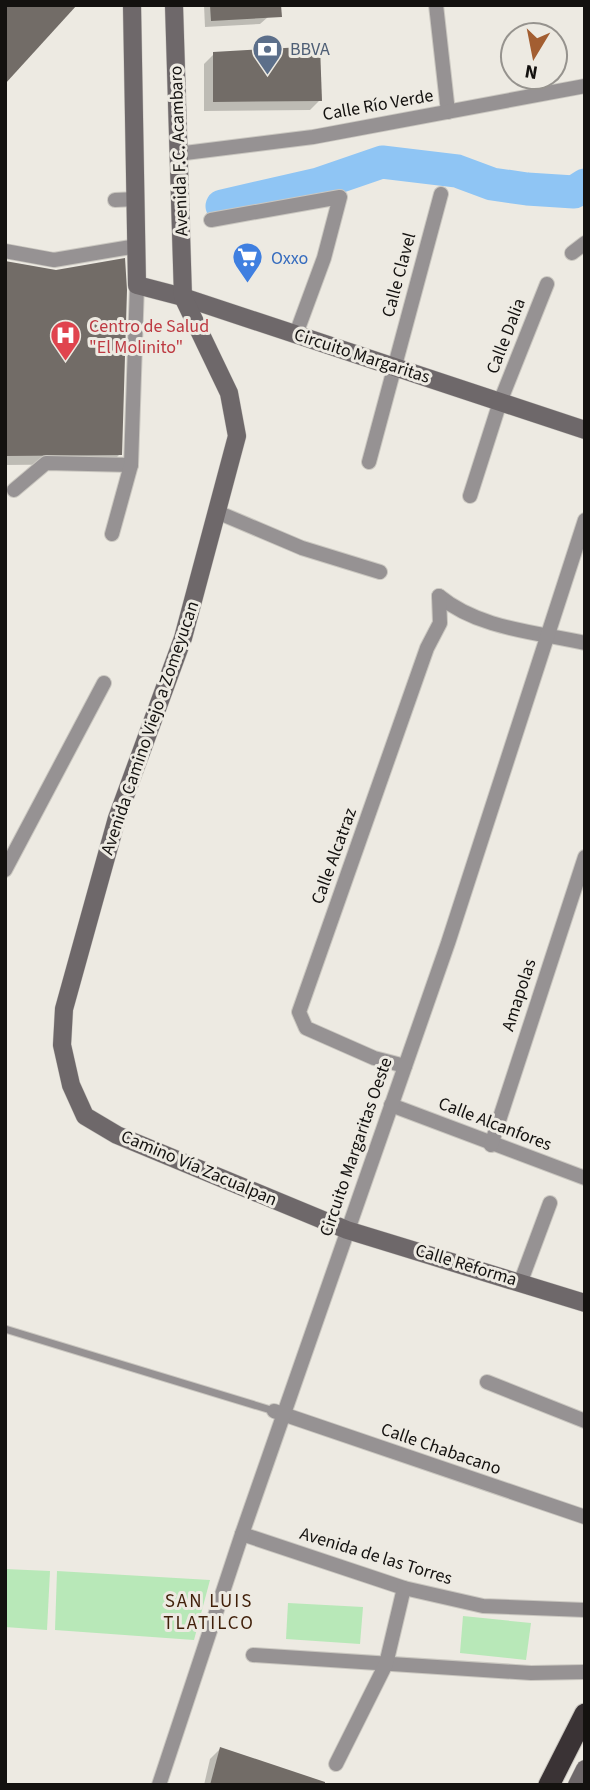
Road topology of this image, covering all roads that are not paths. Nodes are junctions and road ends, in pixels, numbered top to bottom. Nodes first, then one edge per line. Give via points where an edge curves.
1 (132, 5) edge
2 (174, 5) edge
3 (436, 5) edge
4 (585, 86) edge
5 (449, 112) junction
6 (177, 154) junction
7 (441, 194) dead end
8 (136, 199) junction
9 (115, 200) dead end
10 (211, 220) dead end
11 (585, 243) edge
12 (137, 246) junction
13 (5, 251) edge
14 (572, 253) dead end
15 (547, 284) dead end
16 (137, 285) junction
17 (183, 297) junction
18 (296, 334) junction
19 (394, 366) junction
20 (500, 402) junction
21 (585, 430) edge
22 (369, 462) dead end
23 (131, 465) junction
24 (15, 490) dead end
25 (470, 496) dead end
26 (217, 512) junction
27 (585, 520) edge
28 (112, 534) dead end
29 (380, 572) dead end
30 (548, 634) junction
31 (585, 643) edge
32 (104, 683) dead end
33 (585, 857) edge
34 (5, 870) edge
35 (405, 1066) junction
36 (71, 1085) joint
37 (391, 1105) junction
38 (491, 1145) junction
39 (585, 1178) edge
40 (550, 1203) dead end
41 (347, 1230) junction
42 (521, 1281) junction
43 (585, 1303) edge
44 (5, 1329) edge
45 (486, 1382) dead end
46 (279, 1412) junction
47 (585, 1421) edge
48 (585, 1517) edge
49 (242, 1534) junction
50 (404, 1588) junction
51 (585, 1611) edge
52 (253, 1655) dead end
53 (386, 1664) junction
54 (584, 1672) edge
55 (585, 1714) edge
56 (336, 1764) dead end
57 (585, 1769) edge
58 (159, 1785) edge
59 (549, 1785) edge
60 (577, 1785) edge

1 - 8 street
2 - 6 street, Avenida F.C. Acambaro
3 - 5 street
4 - 5 street, Calle Río Verde
5 - 6 street, Calle Río Verde
6 - 17 street, Avenida F.C. Acambaro
7 - 19 street, Calle Clavel
8 - 9 street
8 - 12 street
10 - 18 street via 340,197
11 - 14 street
12 - 13 street via 54,260
12 - 16 street
15 - 20 street, Calle Dalia
16 - 17 street, Circuito Margaritas
16 - 23 street
17 - 18 street, Circuito Margaritas
17 - 26 street, Avenida Camino Viejo a Zomeyucan via 229,393 234,415 237,436
18 - 19 street, Circuito Margaritas
19 - 20 street, Circuito Margaritas
19 - 22 street, Calle Clavel
20 - 21 street, Circuito Margaritas
20 - 25 street, Calle Dalia
23 - 24 street via 46,463
23 - 28 street
26 - 29 street via 302,548
26 - 36 street, Avenida Camino Viejo a Zomeyucan via 183,638 117,818 64,1009 62,1045
27 - 30 street, Circuito Margaritas Oeste
30 - 31 street
30 - 35 street, Circuito Margaritas Oeste
30 - 35 street, Calle Alcatraz via 489,623 457,611 439,596 440,623 427,648 299,1012 306,1028 374,1058
32 - 34 street
33 - 38 street, Amapolas
35 - 37 street, Circuito Margaritas Oeste
36 - 41 street, Camino Vía Zacualpan via 85,1116 117,1135
37 - 38 street, Calle Alcanfores
37 - 41 street, Circuito Margaritas Oeste
38 - 39 street, Calle Alcanfores
40 - 42 street
41 - 42 street, Calle Reforma
41 - 46 street, Circuito Margaritas Oeste
42 - 43 street, Calle Reforma
44 - 46 lane
45 - 47 street
46 - 48 street, Calle Chabacano
46 - 49 street, Circuito Margaritas Oeste
49 - 50 street, Avenida de las Torres
49 - 58 street, Circuito Margaritas Oeste
50 - 51 street, Avenida de las Torres via 483,1606
50 - 53 street
52 - 53 street
53 - 54 street
53 - 56 street
55 - 59 highway
57 - 60 street

